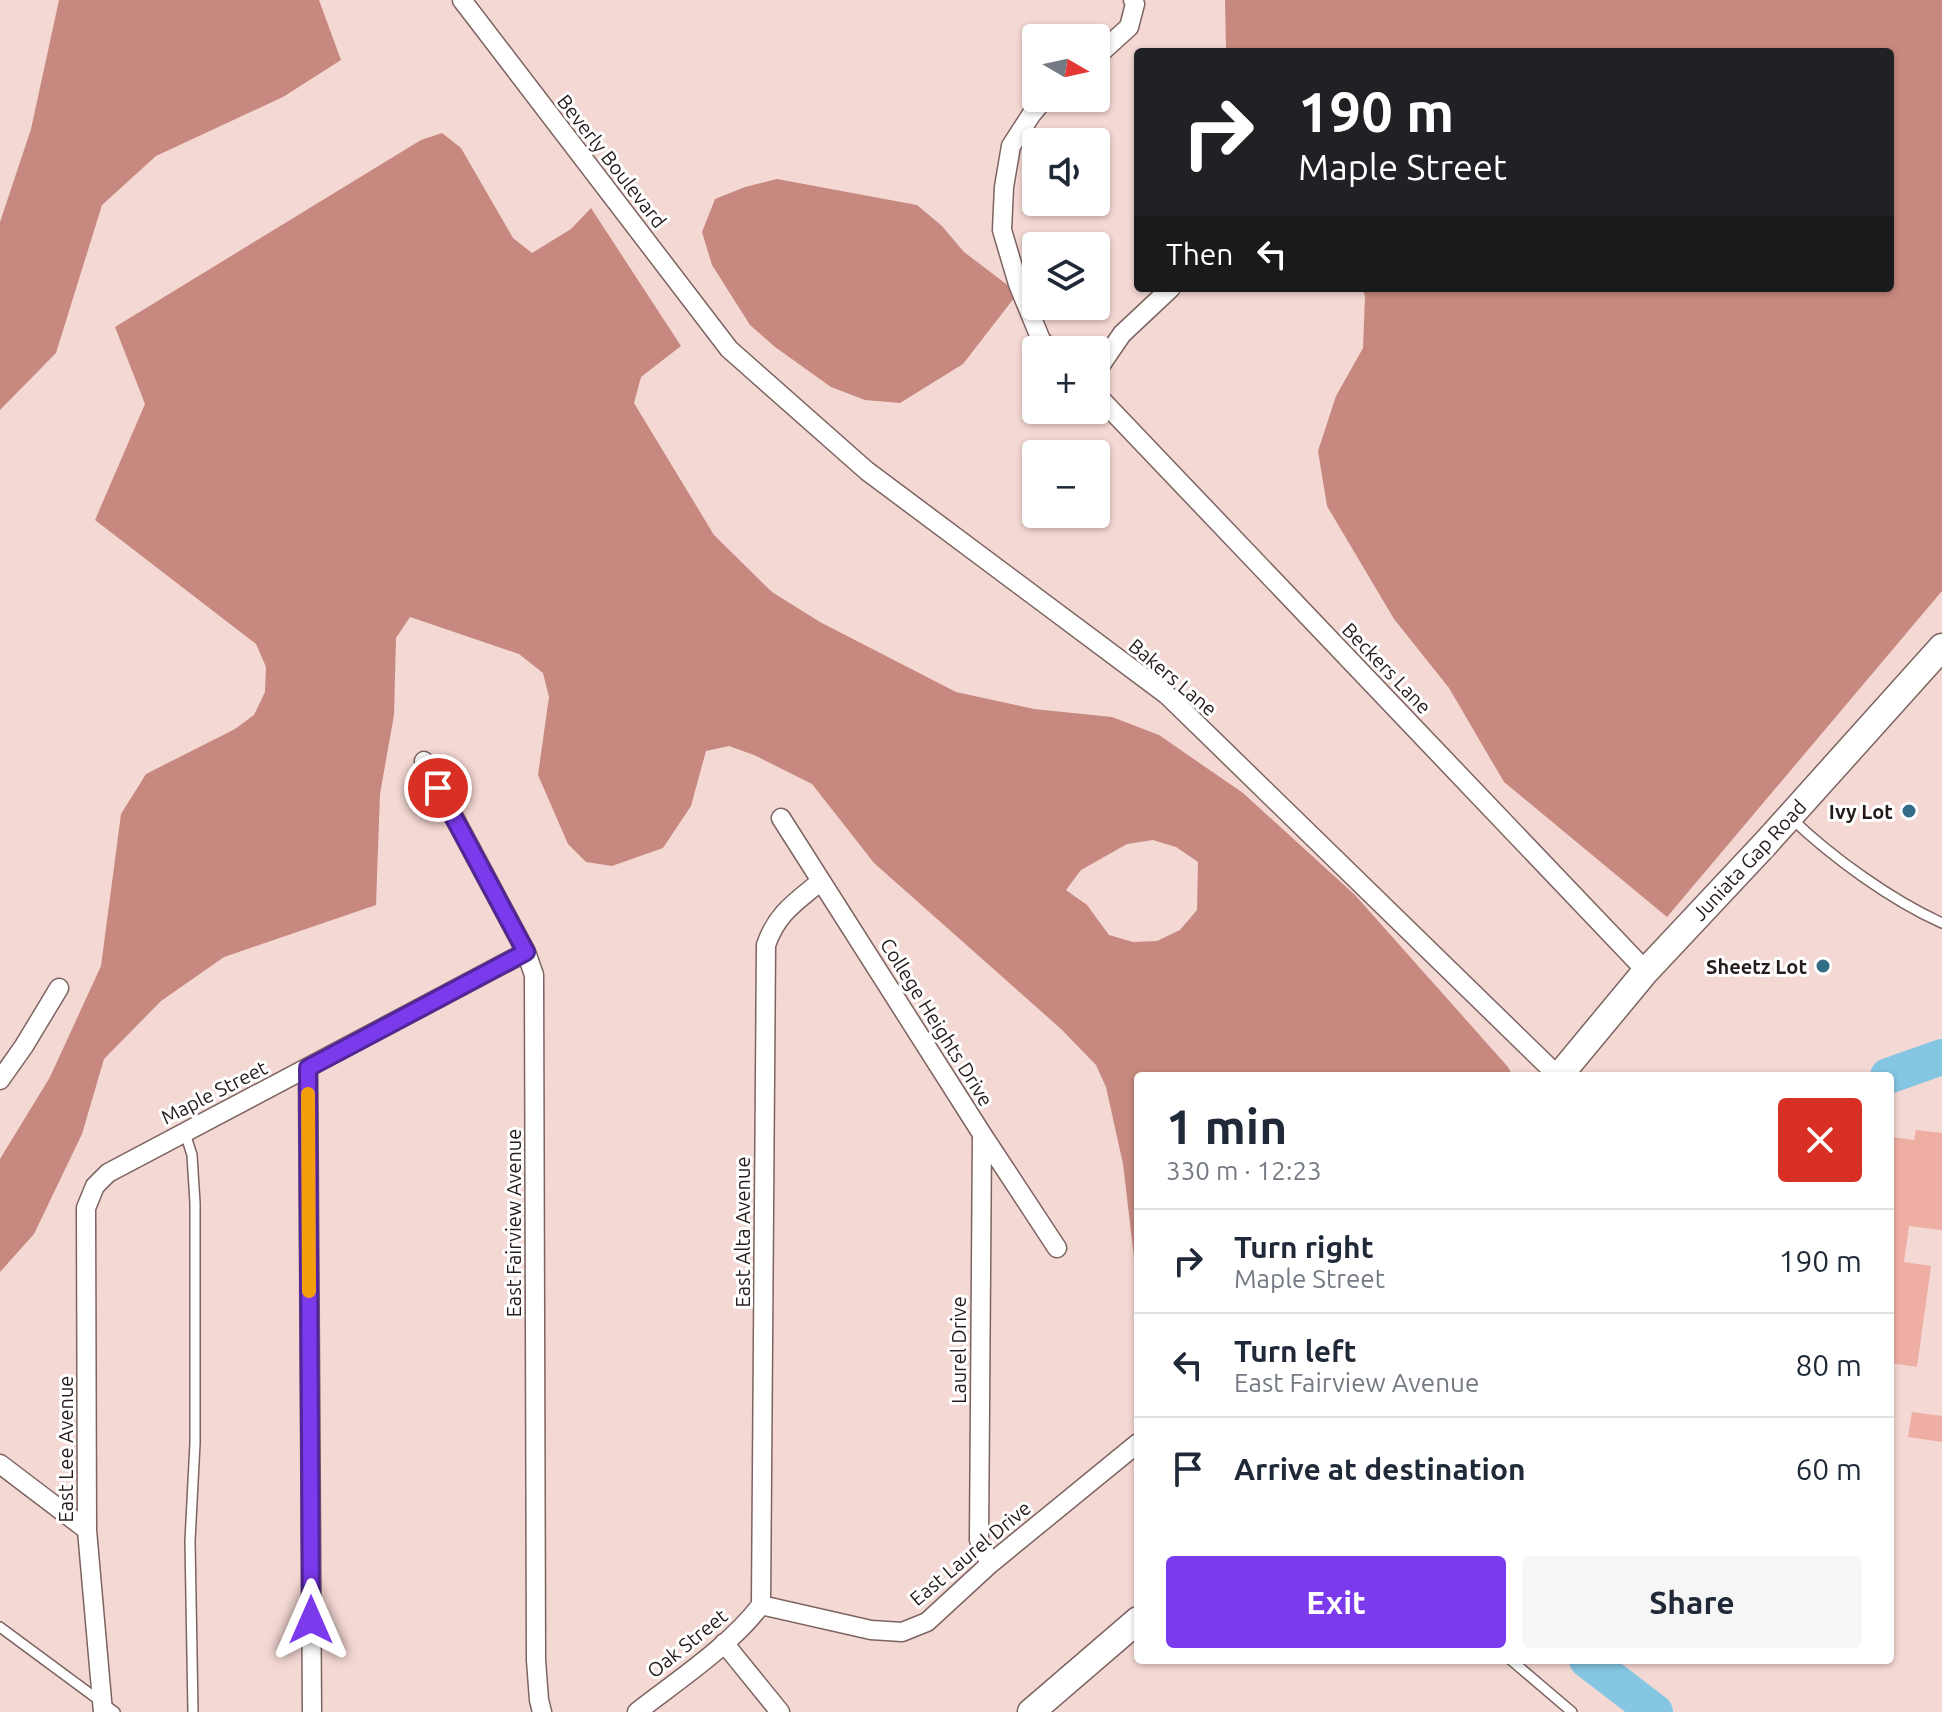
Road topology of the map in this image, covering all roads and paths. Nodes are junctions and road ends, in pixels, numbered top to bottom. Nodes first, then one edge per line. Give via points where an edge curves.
1 (462, 0) edge
2 (1133, 0) edge
3 (1110, 44) edge
4 (1033, 112) edge
5 (1167, 292) edge
6 (1039, 336) edge
7 (729, 349) joint
8 (1110, 352) edge
9 (1110, 409) edge
10 (1942, 647) edge
11 (424, 761) dead end
12 (1790, 817) junction
13 (781, 818) dead end
14 (821, 881) junction
15 (1942, 923) edge
16 (526, 952) junction
17 (1646, 971) junction
18 (59, 988) dead end
19 (308, 1068) junction
20 (1554, 1072) edge
21 (1561, 1072) edge
22 (0, 1080) edge
23 (184, 1131) junction
24 (982, 1134) junction
25 (95, 1186) joint
26 (1057, 1248) dead end
27 (1134, 1446) edge
28 (0, 1464) edge
29 (87, 1530) junction
30 (990, 1564) junction
31 (761, 1605) junction
32 (1134, 1623) edge
33 (0, 1627) edge
34 (724, 1643) junction
35 (1516, 1664) edge
36 (107, 1709) edge
37 (193, 1712) edge
38 (312, 1712) edge
39 (542, 1712) edge
40 (637, 1712) edge
41 (780, 1712) edge
42 (1031, 1712) edge
43 (1572, 1712) edge

1 - 7 street, Beverly Boulevard
2 - 3 street via 1129,27
4 - 6 street via 1011,146 1002,230
5 - 8 street
7 - 20 street, Bakers Lane via 867,471 1167,695
9 - 17 street, Beckers Lane
10 - 12 main road, Juniata Gap Road
11 - 16 street, East Fairview Avenue
12 - 15 lane via 1854,870
12 - 17 main road, Juniata Gap Road
13 - 14 street, College Heights Drive
14 - 24 street, College Heights Drive
14 - 31 street, East Alta Avenue via 783,913 766,945
16 - 19 street, Maple Street
16 - 39 street, East Fairview Avenue via 534,975 536,1660
17 - 21 main road, Juniata Gap Road
18 - 22 street
19 - 23 street, Maple Street
19 - 38 street
23 - 25 street, Maple Street via 108,1173
23 - 37 lane via 192,1155 195,1203
24 - 26 street, College Heights Drive
24 - 30 street, Laurel Drive via 979,1540
25 - 29 street, East Lee Avenue via 86,1208
27 - 30 street, East Laurel Drive
28 - 29 street
29 - 36 street, East Lee Avenue
30 - 31 street, East Laurel Drive via 927,1622 902,1632
31 - 34 street, Oak Street
32 - 42 main road
33 - 36 lane
34 - 40 street, Oak Street
34 - 41 street
35 - 43 lane

